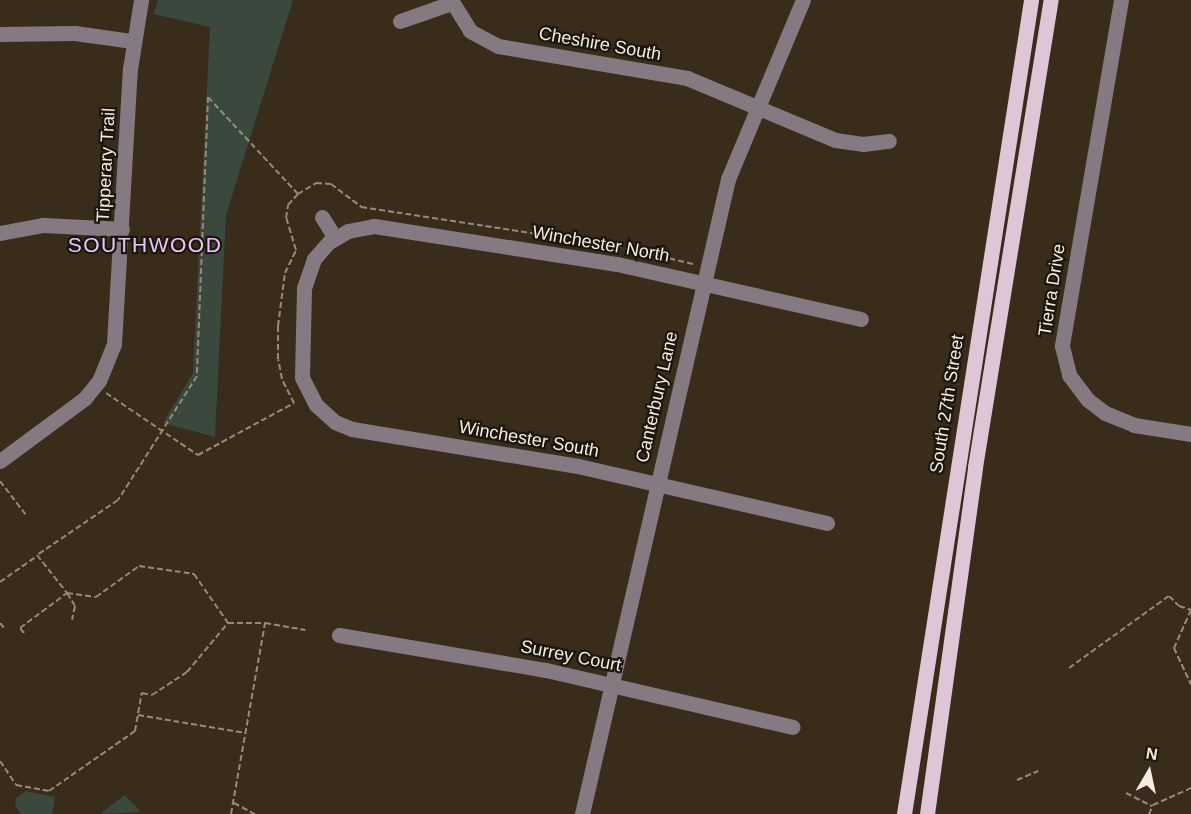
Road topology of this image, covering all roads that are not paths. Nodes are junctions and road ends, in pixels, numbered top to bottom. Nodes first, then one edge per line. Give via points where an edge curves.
1 (141, 0) edge
2 (803, 0) edge
3 (1031, 0) edge
4 (1051, 0) edge
5 (1121, 0) edge
6 (451, 2) edge
7 (400, 21) dead end
8 (0, 34) edge
9 (132, 41) junction
10 (756, 106) junction
11 (889, 141) dead end
12 (322, 217) dead end
13 (122, 229) junction
14 (0, 232) edge
15 (334, 238) junction
16 (704, 283) junction
17 (861, 319) dead end
18 (302, 321) joint
19 (1191, 434) edge
20 (0, 462) edge
21 (658, 484) junction
22 (827, 523) dead end
23 (339, 635) dead end
24 (612, 683) junction
25 (794, 727) dead end
26 (582, 814) edge
27 (904, 814) edge
28 (927, 814) edge

1 - 9 street, Tipperary Trail
2 - 10 street, Canterbury Lane
3 - 27 main road, South 27th Street
4 - 28 main road via 977,456
5 - 19 street, Tierra Drive via 1064,336 1069,375 1088,400 1105,413 1134,425
6 - 7 street, Cheshire South
6 - 10 street, Cheshire South via 470,31 498,46 687,78
8 - 9 street via 40,31
9 - 13 street, Tipperary Trail
10 - 11 street, Cheshire South via 835,140 863,144
10 - 16 street, Canterbury Lane via 728,179
12 - 15 street
13 - 14 street via 43,225
13 - 20 street, Tipperary Trail via 117,327 107,365 73,410
15 - 16 street, Winchester North via 360,227 385,227 617,264
15 - 18 street, Winchester North via 314,259 307,275
16 - 17 street, Winchester North
16 - 21 street, Canterbury Lane
18 - 21 street, Winchester South via 302,377 316,405 336,422 352,429 578,466
21 - 22 street, Winchester South
21 - 24 street, Canterbury Lane
23 - 24 street, Surrey Court
24 - 25 street, Surrey Court
24 - 26 street, Canterbury Lane

